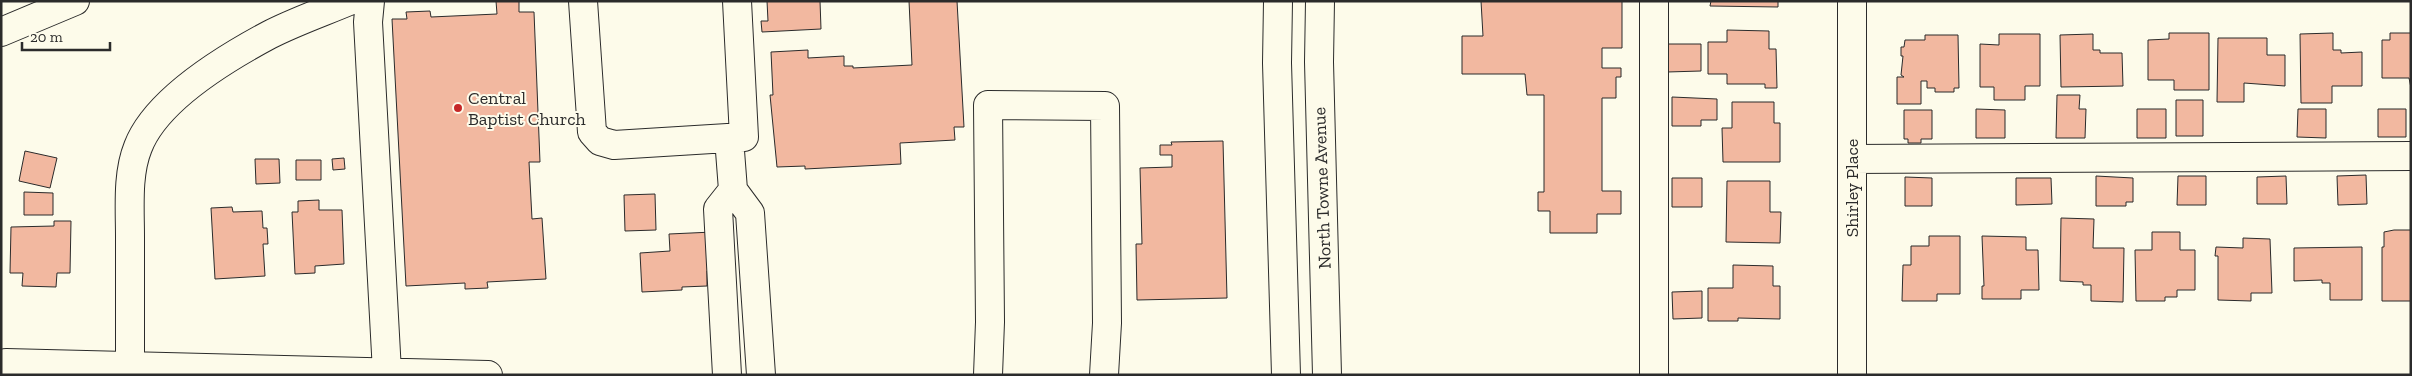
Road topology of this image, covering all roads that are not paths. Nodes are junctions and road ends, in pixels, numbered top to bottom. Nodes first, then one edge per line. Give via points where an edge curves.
1 (29, 1) edge
2 (75, 1) edge
3 (349, 1) edge
4 (370, 1) edge
5 (583, 1) edge
6 (737, 1) edge
7 (1278, 1) edge
8 (1320, 1) edge
9 (1654, 1) edge
10 (1852, 1) edge
11 (1, 15) edge
12 (1, 32) edge
13 (729, 138) junction
14 (2411, 156) edge
15 (1852, 159) junction
16 (733, 190) junction
17 (1, 366) edge
18 (130, 366) junction
19 (178, 371) edge
20 (388, 372) junction
21 (488, 375) edge
22 (727, 375) edge
23 (761, 375) edge
24 (988, 375) edge
25 (1104, 375) edge
26 (1286, 375) edge
27 (1327, 375) edge
28 (1654, 375) edge
29 (1852, 375) edge

1 - 11 main road
2 - 12 main road
3 - 18 main road via 270,35 212,70 173,100 149,127 138,147 130,198
4 - 20 main road via 368,22
5 - 13 main road via 592,132 600,141 614,145
6 - 13 main road via 744,137
7 - 26 main road
8 - 27 main road, North Towne Avenue
9 - 28 main road
10 - 15 main road, Shirley Place
13 - 16 main road
14 - 15 main road
15 - 29 main road, Shirley Place
16 - 22 main road via 718,209
16 - 23 main road via 750,213
17 - 18 main road via 6,363
18 - 19 main road
19 - 20 main road
20 - 21 main road
24 - 25 main road via 988,105 1105,106 1107,323

